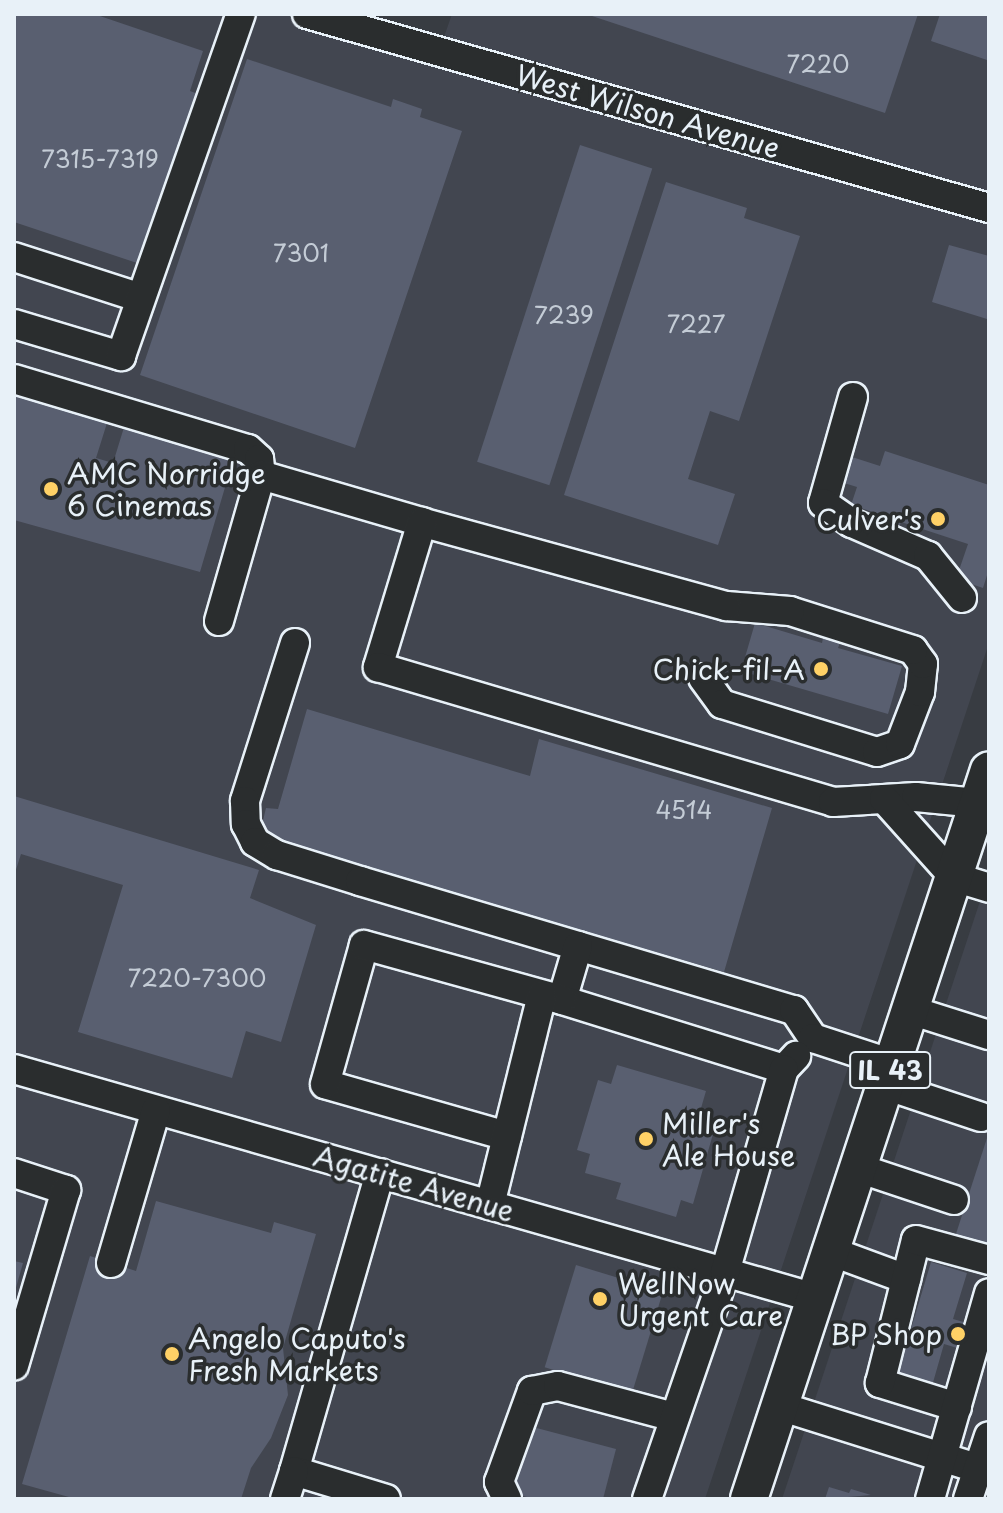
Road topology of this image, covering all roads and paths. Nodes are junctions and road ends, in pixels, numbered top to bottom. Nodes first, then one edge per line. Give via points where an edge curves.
1 (241, 14) edge
2 (307, 14) edge
3 (989, 208) edge
4 (14, 257) edge
5 (141, 298) junction
6 (14, 324) edge
7 (14, 379) edge
8 (853, 397) dead end
9 (261, 475) junction
10 (422, 522) junction
11 (962, 598) dead end
12 (219, 621) dead end
13 (295, 643) dead end
14 (703, 678) dead end
15 (884, 799) junction
16 (983, 802) edge
17 (954, 877) junction
18 (989, 888) edge
19 (578, 946) junction
20 (552, 998) junction
21 (910, 1010) junction
22 (989, 1035) edge
23 (813, 1038) junction
24 (14, 1069) edge
25 (784, 1069) junction
26 (889, 1075) junction
27 (156, 1110) junction
28 (981, 1117) dead end
29 (507, 1136) junction
30 (858, 1168) junction
31 (14, 1173) edge
32 (380, 1173) junction
33 (954, 1200) dead end
34 (490, 1205) junction
35 (830, 1251) junction
36 (989, 1260) edge
37 (111, 1263) dead end
38 (725, 1272) junction
39 (906, 1279) junction
40 (989, 1293) edge
41 (815, 1298) junction
42 (14, 1365) edge
43 (779, 1406) junction
44 (957, 1407) junction
45 (674, 1417) junction
46 (989, 1436) edge
47 (943, 1457) junction
48 (984, 1470) edge
49 (294, 1471) junction
50 (351, 1494) edge
51 (285, 1499) edge
52 (386, 1499) edge
53 (507, 1499) edge
54 (647, 1499) edge
55 (749, 1499) edge
56 (930, 1499) edge
57 (968, 1499) edge

1 - 5 street
2 - 3 street, West Wilson Avenue
4 - 5 street
5 - 6 street via 121,356
7 - 9 street via 248,449 259,459
8 - 11 street via 823,503 852,523 928,556
9 - 10 street
9 - 12 street
10 - 14 street via 726,606 790,611 913,650 923,664 920,692 900,744 877,752 722,704
10 - 15 street via 378,667 833,802
13 - 19 street via 245,801 246,824 255,842 277,855
15 - 16 street
15 - 17 street
16 - 17 main road, IL 43
17 - 18 street
17 - 21 main road, IL 43
19 - 20 street
19 - 23 street via 794,1010
20 - 25 street
20 - 29 street
20 - 29 street via 364,945 325,1084
21 - 22 street
21 - 26 main road, IL 43
23 - 25 street
23 - 26 street
24 - 27 street, Agatite Avenue
25 - 38 street
26 - 28 street
26 - 30 main road, IL 43
27 - 32 street, Agatite Avenue
27 - 37 street
29 - 34 street
30 - 33 street
30 - 35 main road, IL 43
31 - 42 street via 66,1190
32 - 34 street, Agatite Avenue
32 - 49 street
34 - 38 street, Agatite Avenue
35 - 39 street
35 - 41 main road, IL 43
36 - 39 street via 916,1240
38 - 41 street, Agatite Avenue
38 - 45 street
39 - 44 street via 880,1383
40 - 44 street
41 - 43 main road, IL 43
43 - 47 street
43 - 55 main road, IL 43
44 - 47 street
45 - 53 street via 558,1386 532,1391 499,1482
45 - 54 street
46 - 48 street
47 - 48 street
47 - 56 street
48 - 57 street
49 - 50 street
49 - 51 street
50 - 52 street

